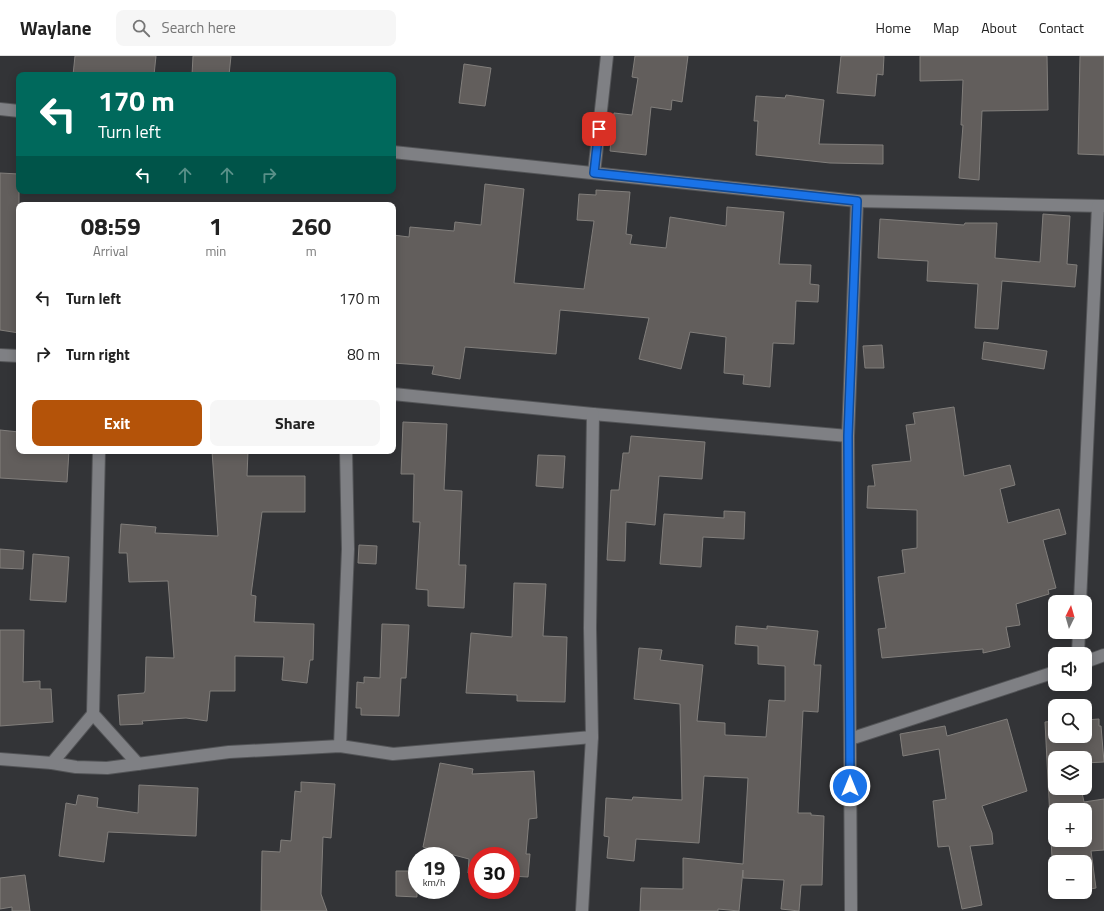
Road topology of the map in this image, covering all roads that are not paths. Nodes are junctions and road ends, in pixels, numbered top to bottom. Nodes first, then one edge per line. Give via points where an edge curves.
1 (607, 56) edge
2 (0, 109) edge
3 (16, 111) edge
4 (396, 152) edge
5 (594, 173) junction
6 (857, 201) junction
7 (1101, 206) edge
8 (0, 354) edge
9 (16, 356) edge
10 (396, 394) edge
11 (593, 414) junction
12 (848, 436) junction
13 (100, 454) edge
14 (346, 454) edge
15 (1080, 595) edge
16 (1104, 655) edge
17 (1092, 659) edge
18 (1048, 674) edge
19 (93, 714) junction
20 (592, 738) junction
21 (850, 739) junction
22 (340, 746) junction
23 (0, 759) edge
24 (52, 763) junction
25 (138, 764) junction
26 (582, 911) edge
27 (851, 911) edge

1 - 5 street
2 - 3 street
4 - 5 street
5 - 6 street
6 - 7 street
6 - 12 street
7 - 15 street
8 - 9 street
10 - 11 street
11 - 12 street
11 - 20 street via 590,628
12 - 21 street
13 - 19 street
14 - 22 street via 348,549
16 - 17 street
18 - 21 street
19 - 24 street
19 - 25 street
20 - 22 street via 393,754
20 - 26 street
21 - 27 street
22 - 25 street via 229,752
23 - 24 street
24 - 25 street via 106,768

